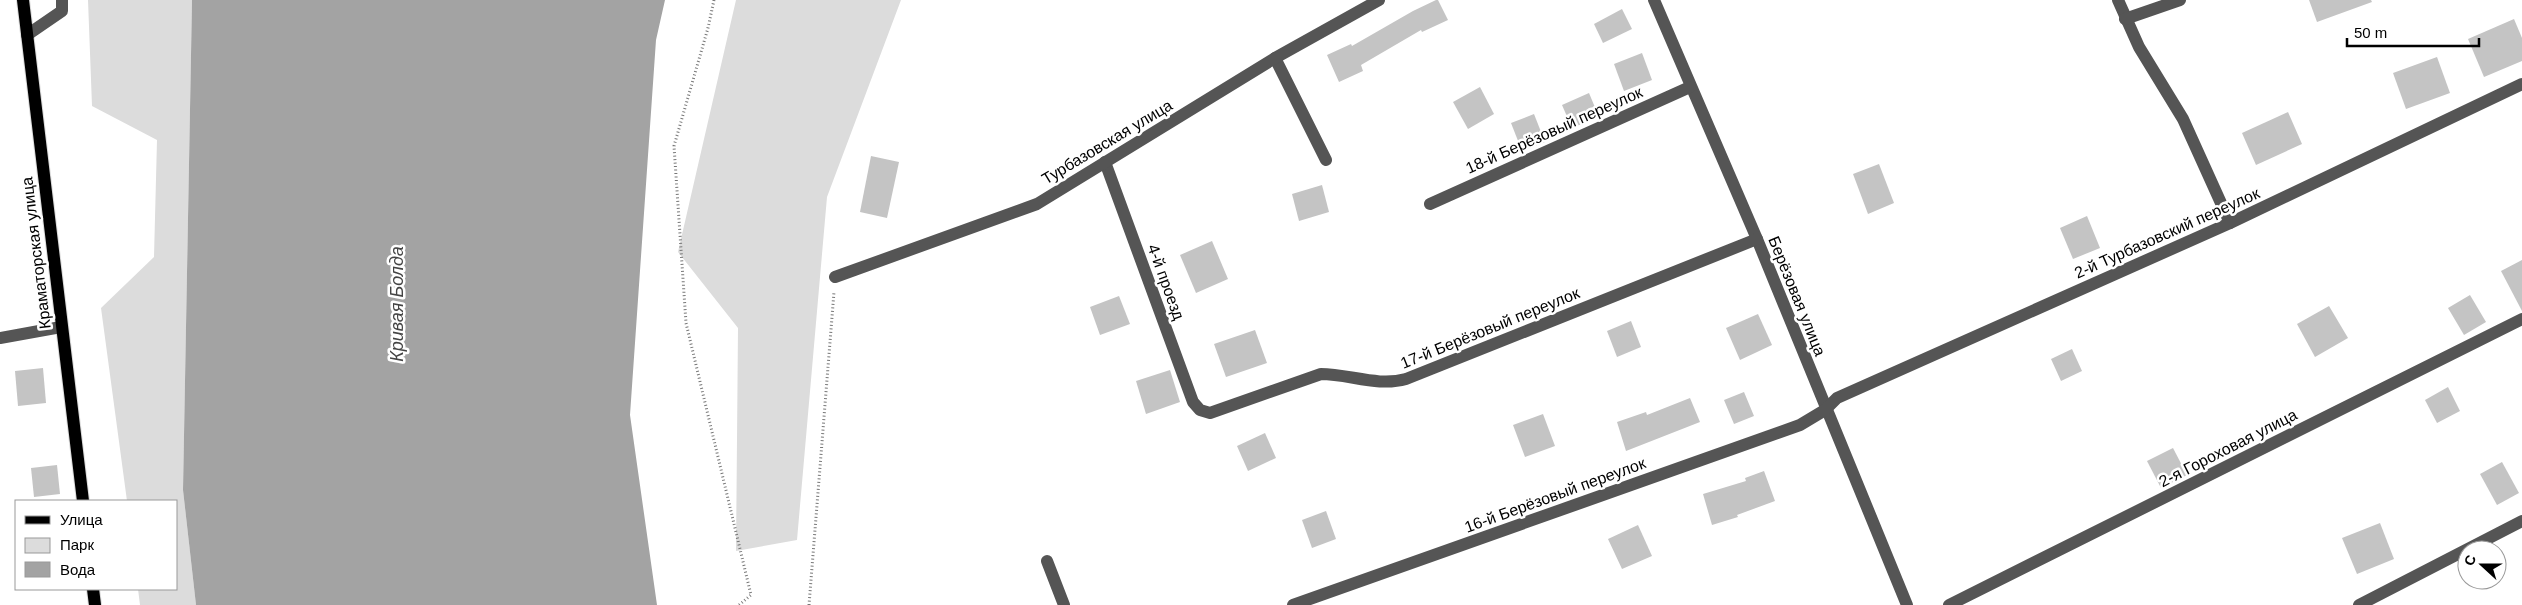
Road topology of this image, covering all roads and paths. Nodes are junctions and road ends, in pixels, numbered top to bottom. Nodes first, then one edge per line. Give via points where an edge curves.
1 (23, 0) edge
2 (62, 0) edge
3 (714, 0) edge
4 (1379, 0) edge
5 (1654, 0) edge
6 (2118, 0) edge
7 (2180, 0) edge
8 (2125, 18) junction
9 (27, 35) junction
10 (1275, 58) junction
11 (2522, 84) edge
12 (1690, 87) junction
13 (1326, 160) dead end
14 (1105, 162) junction
15 (1430, 204) dead end
16 (2230, 223) junction
17 (1757, 239) junction
18 (835, 278) joint
19 (2522, 319) edge
20 (62, 327) junction
21 (0, 338) edge
22 (1200, 410) joint
23 (1825, 410) junction
24 (82, 500) edge
25 (2522, 520) edge
26 (1047, 561) dead end
27 (93, 590) edge
28 (95, 605) edge
29 (739, 605) edge
30 (808, 605) edge
31 (1064, 605) edge
32 (1293, 605) edge
33 (1908, 605) edge
34 (1949, 605) edge
35 (2359, 605) edge

1 - 9 main road, Краматорская улица
2 - 9 street via 62,11
3 - 29 path via 674,146 686,323 751,595
4 - 10 street, Турбазовская улица
5 - 12 street, Берёзовая улица
6 - 8 street
7 - 8 street
8 - 16 street via 2183,119
9 - 20 main road, Краматорская улица
10 - 13 street
10 - 14 street, Турбазовская улица
11 - 16 street, 2-й Турбазовский переулок
12 - 15 street, 18-й Берёзовый переулок
12 - 17 street, Берёзовая улица
14 - 18 street, Турбазовская улица via 1037,204
14 - 22 street, 4-й проезд via 1192,402
16 - 23 street, 2-й Турбазовский переулок via 1837,398
17 - 22 street, 17-й Берёзовый переулок via 1406,379 1385,382 1321,374 1210,413
17 - 23 street, Берёзовая улица
18 - 30 path
19 - 34 street, 2-я Гороховая улица
20 - 21 street
20 - 24 main road, Краматорская улица
23 - 32 street, 16-й Берёзовый переулок via 1800,425
23 - 33 street, Берёзовая улица
25 - 35 street
26 - 31 street
27 - 28 main road

